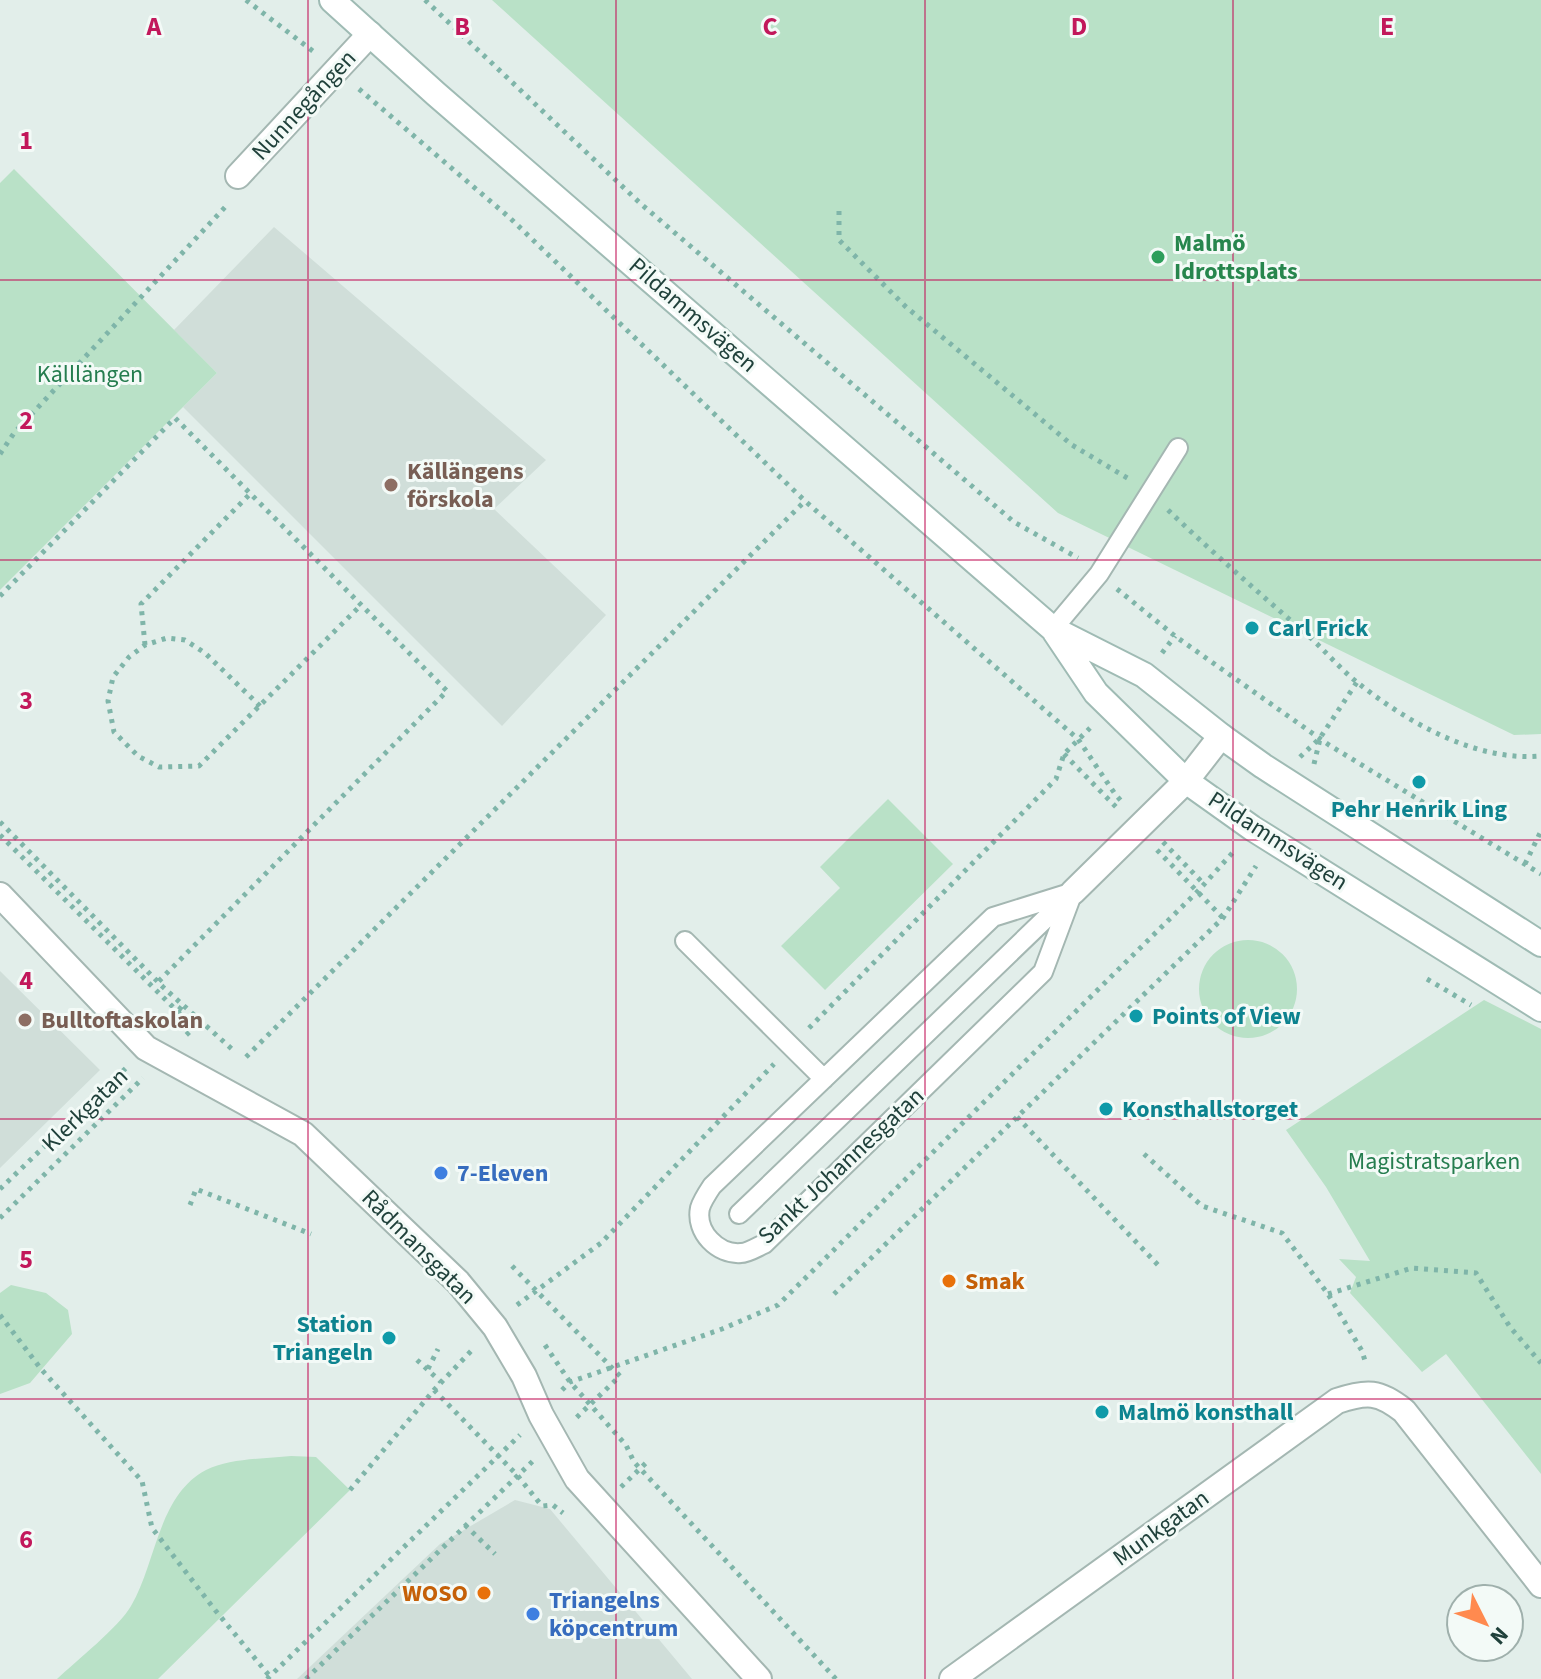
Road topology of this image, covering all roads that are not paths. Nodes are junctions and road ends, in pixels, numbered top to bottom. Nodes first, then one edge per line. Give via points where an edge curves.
1 (332, 0) edge
2 (370, 34) junction
3 (238, 176) road end
4 (1178, 448) dead end
5 (1053, 629) junction
6 (1221, 736) junction
7 (1186, 781) junction
8 (1073, 892) junction
9 (0, 895) edge
10 (685, 941) dead end
11 (1541, 944) edge
12 (1541, 1009) edge
13 (824, 1079) junction
14 (739, 1214) dead end
15 (1541, 1585) edge
16 (759, 1679) edge
17 (952, 1679) edge

1 - 2 street, Pildammsvägen
2 - 3 street, Nunnegången
2 - 5 street, Pildammsvägen
4 - 5 lane via 1099,574
5 - 6 street, Pildammsvägen via 1144,675
5 - 7 street, Pildammsvägen via 1096,693
6 - 7 street, Sankt Johannesgatan
6 - 11 street, Pildammsvägen
7 - 8 street, Sankt Johannesgatan
7 - 12 street, Pildammsvägen
8 - 13 lane, Sankt Johannesgatan via 993,917
8 - 13 lane, Sankt Johannesgatan via 1043,972 764,1244 743,1254 722,1251 710,1242 700,1209 712,1186
8 - 14 lane
9 - 16 street, Rådmansgatan via 155,1053 303,1134 431,1255 495,1327 577,1479
10 - 13 lane
15 - 17 street, Munkgatan via 1404,1411 1390,1399 1361,1393 1337,1401

